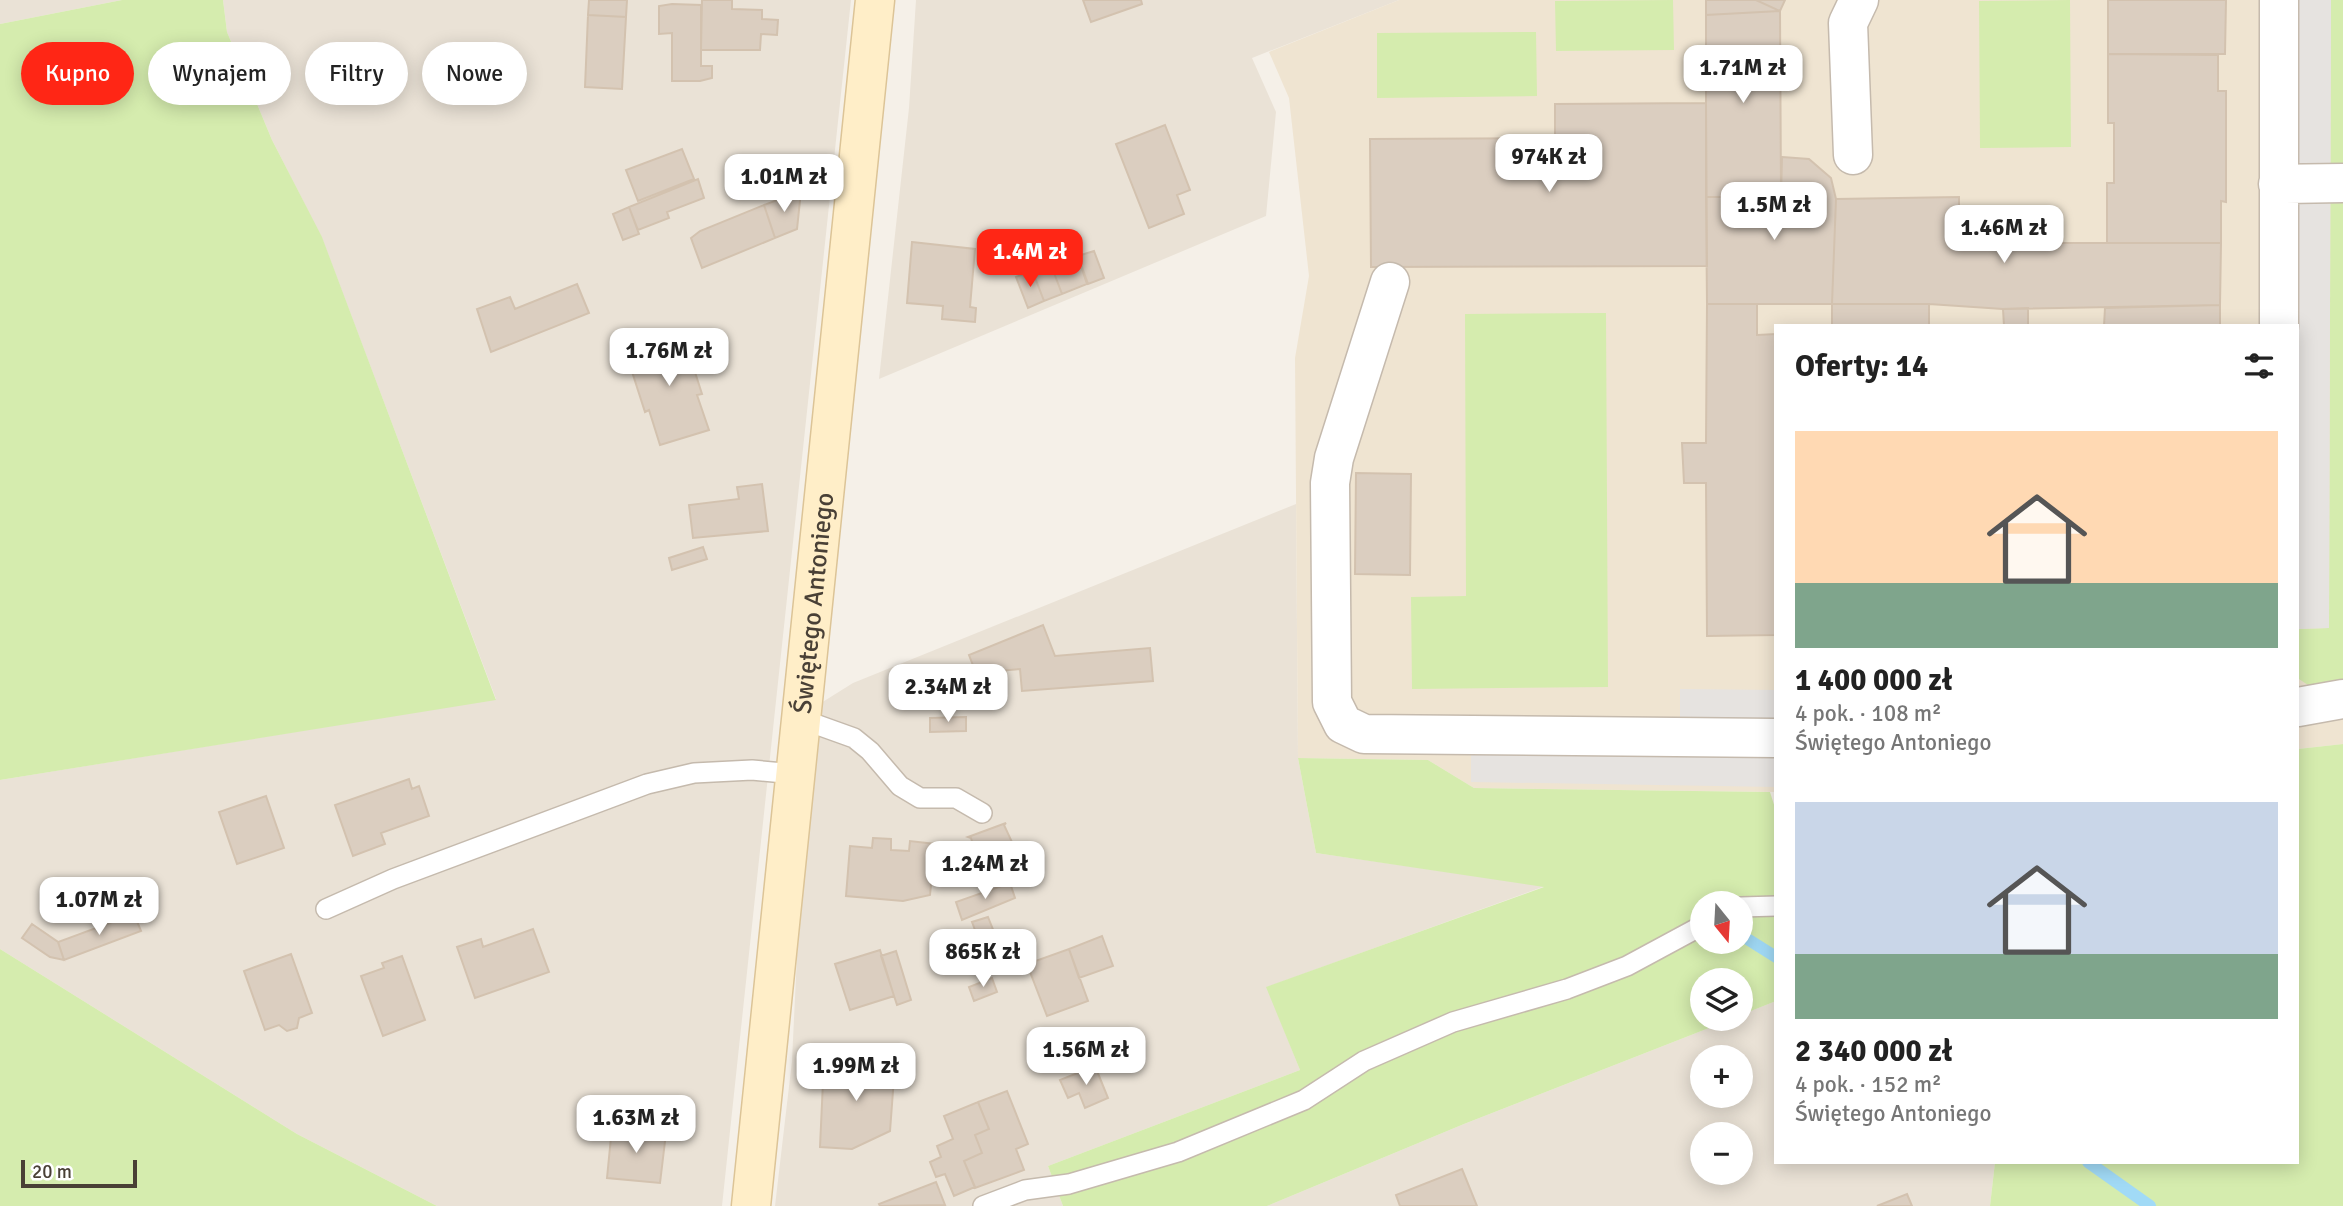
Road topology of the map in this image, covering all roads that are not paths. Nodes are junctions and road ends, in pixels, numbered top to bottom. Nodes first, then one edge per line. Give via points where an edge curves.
1 (874, 0) edge
2 (1859, 0) edge
3 (2279, 0) edge
4 (1853, 155) dead end
5 (2343, 183) edge
6 (2278, 184) junction
7 (1390, 282) dead end
8 (2278, 324) edge
9 (2343, 699) edge
10 (2299, 707) edge
11 (801, 719) junction
12 (1774, 738) edge
13 (795, 774) junction
14 (982, 813) dead end
15 (1774, 906) edge
16 (1754, 907) edge
17 (326, 908) dead end
18 (1690, 932) edge
19 (751, 1206) edge
20 (983, 1206) edge

1 - 11 street, Świętego Antoniego
2 - 4 street via 1848,23
3 - 6 street
5 - 6 street
6 - 8 street
7 - 12 street via 1330,483 1332,702 1343,724 1364,734
9 - 10 street
11 - 13 street, Świętego Antoniego
11 - 14 lane via 854,738 900,786 920,798 956,798
13 - 17 lane via 752,770 694,773 648,784
13 - 19 street, Świętego Antoniego
15 - 16 lane
18 - 20 lane via 1628,966 1452,1022 1364,1061 1304,1100 1178,1152 1069,1184 1025,1190

